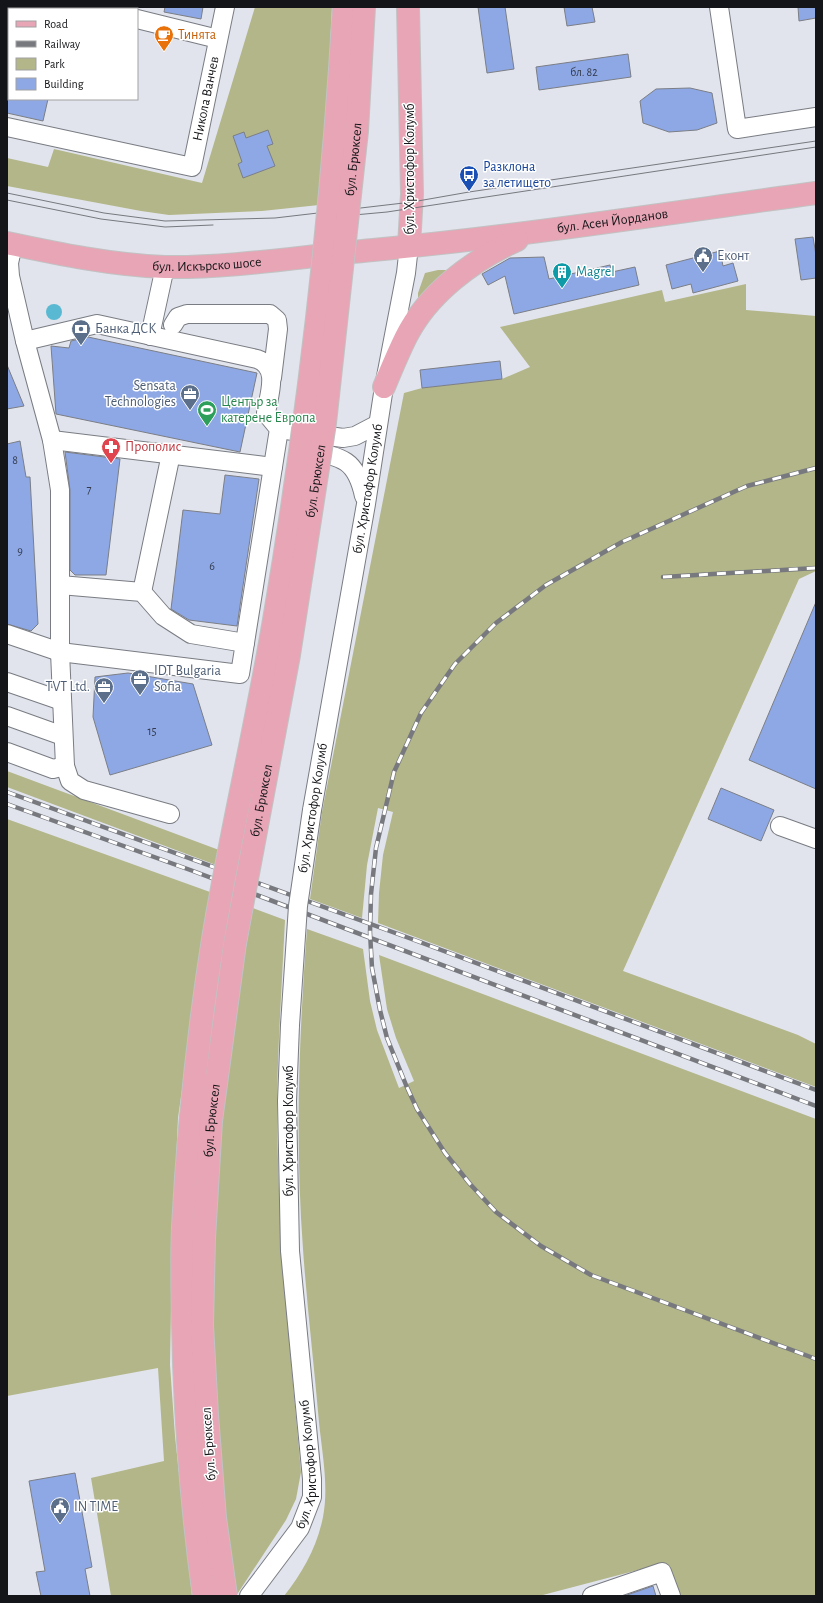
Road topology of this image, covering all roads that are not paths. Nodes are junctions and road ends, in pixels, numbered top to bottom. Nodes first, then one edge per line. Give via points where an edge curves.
1 (225, 7) edge
2 (344, 7) edge
3 (364, 7) edge
4 (408, 7) edge
5 (719, 7) edge
6 (138, 19) edge
7 (218, 39) junction
8 (816, 117) edge
9 (7, 127) edge
10 (816, 192) edge
11 (539, 231) junction
12 (10, 244) edge
13 (409, 246) junction
14 (165, 266) junction
15 (9, 276) edge
16 (12, 310) edge
17 (173, 325) dead end
18 (150, 336) junction
19 (25, 341) junction
20 (272, 379) junction
21 (384, 387) junction
22 (378, 424) junction
23 (278, 438) junction
24 (52, 440) junction
25 (171, 454) junction
26 (273, 467) junction
27 (366, 504) junction
28 (60, 585) junction
29 (142, 592) junction
30 (7, 634) edge
31 (245, 643) junction
32 (60, 652) junction
33 (7, 682) edge
34 (62, 702) junction
35 (7, 716) edge
36 (63, 736) junction
37 (7, 752) edge
38 (65, 766) junction
39 (170, 814) dead end
40 (780, 826) dead end
41 (816, 839) edge
42 (204, 1596) edge
43 (226, 1596) edge
44 (249, 1596) edge
45 (592, 1596) edge
46 (670, 1596) edge

1 - 7 street, Никола Ванчев
2 - 42 main road, бул. Брюксел, bridge via 329,220 305,420 274,620 214,938 190,1118 183,1231 183,1324 186,1416 194,1520
3 - 43 main road, бул. Брюксел, bridge via 357,132 325,423 289,655 235,943 210,1120 202,1325 215,1518
4 - 13 main road, бул. Христофор Колумб via 412,194
5 - 8 street via 737,129
6 - 7 street
7 - 9 street, Никола Ванчев via 192,167
10 - 11 main road, бул. Асен Йорданов
11 - 13 main road, бул. Асен Йорданов
11 - 21 main road via 496,250 446,286 406,336
12 - 14 main road, бул. Искърско шосе via 64,256
12 - 15 street
13 - 14 main road, бул. Искърско шосе via 264,261
13 - 21 street, бул. Христофор Колумб
14 - 18 street
15 - 16 street
16 - 19 street
17 - 20 street via 182,315 266,313 274,317 278,329
18 - 19 street via 97,324
18 - 20 street via 257,359 270,368
19 - 24 street
20 - 23 street via 266,413
21 - 22 street, бул. Христофор Колумб
22 - 23 street via 355,436 343,438
22 - 27 street, бул. Христофор Колумб
23 - 26 street
23 - 27 street via 349,462 361,480
24 - 25 street
24 - 28 street via 60,490
25 - 26 street
25 - 29 street
26 - 31 street
27 - 44 street, бул. Христофор Колумб, bridge via 312,810 298,906 290,1025 290,1251 312,1497 300,1528
28 - 29 street
28 - 32 street
29 - 31 street via 162,616 191,634
30 - 32 street
31 - 32 street via 240,674
32 - 34 street
33 - 34 street
34 - 36 street
35 - 36 street
36 - 38 street
37 - 38 street via 53,769
38 - 39 street via 70,781 84,790
40 - 41 street
45 - 46 street via 662,1572

